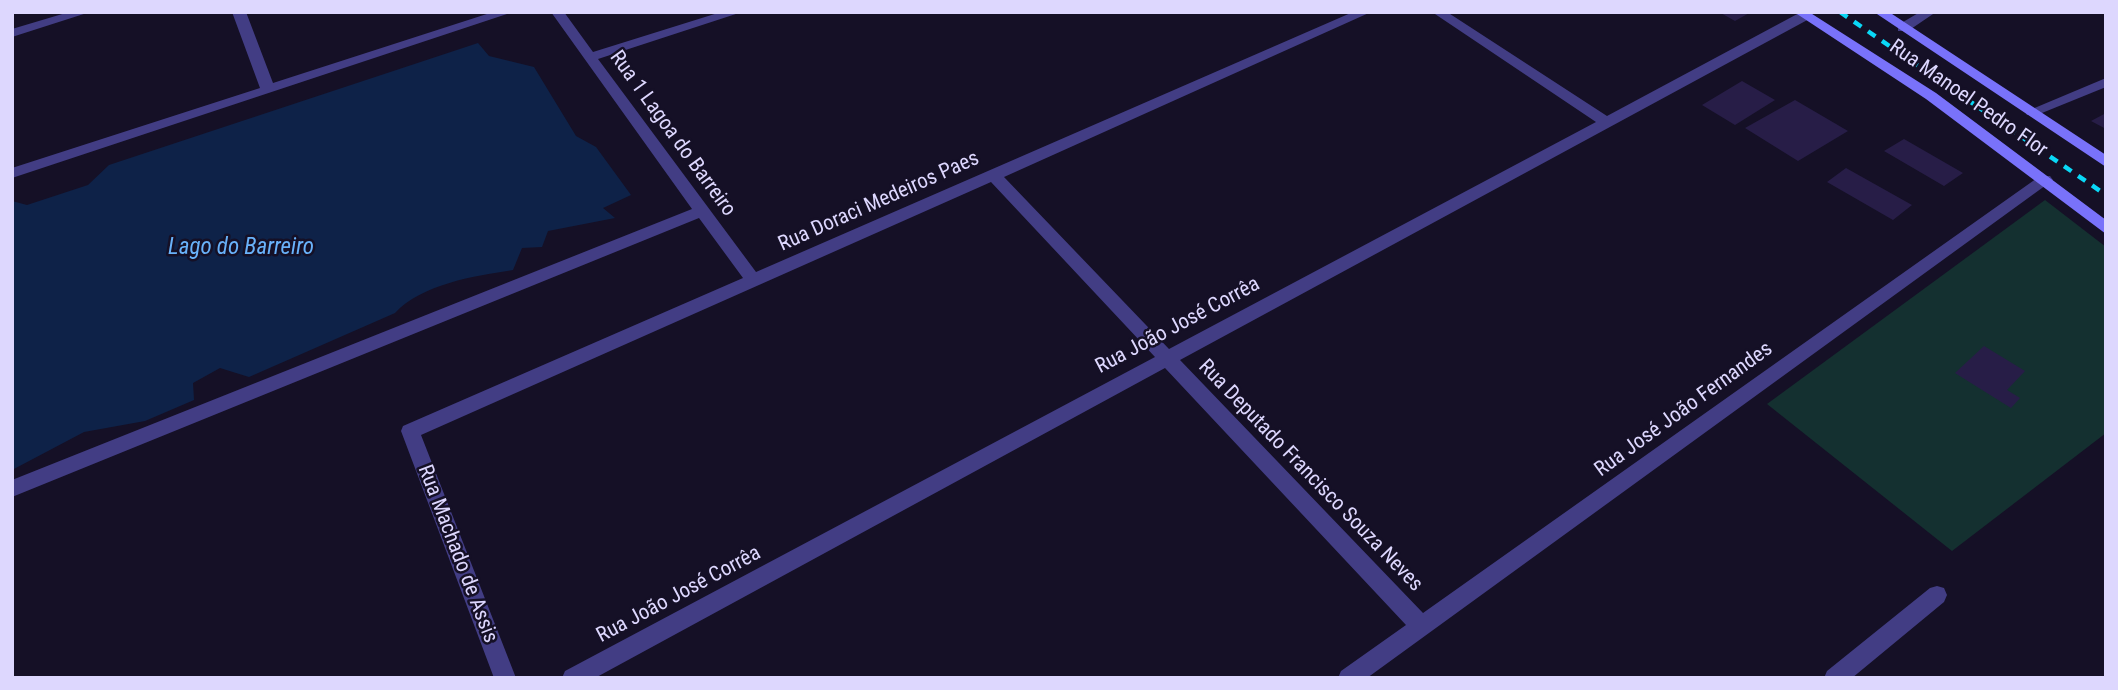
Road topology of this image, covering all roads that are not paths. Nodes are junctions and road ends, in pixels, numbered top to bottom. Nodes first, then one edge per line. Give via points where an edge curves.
1 (84, 12) edge
2 (239, 12) edge
3 (507, 12) edge
4 (557, 12) edge
5 (736, 12) edge
6 (1365, 12) edge
7 (1438, 12) edge
8 (1880, 12) edge
9 (1930, 12) edge
10 (1803, 14) edge
11 (1903, 28) junction
12 (12, 33) edge
13 (590, 57) junction
14 (2106, 82) edge
15 (268, 90) junction
16 (2032, 112) junction
17 (1606, 122) junction
18 (2106, 162) edge
19 (12, 173) edge
20 (993, 175) junction
21 (2045, 180) junction
22 (702, 211) junction
23 (2106, 228) edge
24 (753, 280) junction
25 (1166, 359) junction
26 (410, 431) joint
27 (12, 489) edge
28 (1937, 595) dead end
29 (1422, 626) junction
30 (505, 678) edge
31 (573, 678) edge
32 (1349, 678) edge
33 (1835, 678) edge

1 - 12 street
2 - 15 street
3 - 15 street
4 - 13 street, Rua 1 Lagoa do Barreiro
5 - 13 street
6 - 20 street, Rua Doraci Medeiros Paes
7 - 17 street
8 - 11 main road
9 - 11 street
10 - 17 street, Rua João José Corrêa
10 - 21 main road, Rua Manoel Pedro Flor via 1931,96
11 - 16 main road
13 - 22 street, Rua 1 Lagoa do Barreiro
14 - 16 lane
15 - 19 street
16 - 18 main road
17 - 25 street, Rua João José Corrêa
20 - 24 street, Rua Doraci Medeiros Paes
20 - 25 street, Rua Deputado Francisco Souza Neves
21 - 23 main road, Rua Manoel Pedro Flor
21 - 29 street, Rua José João Fernandes
22 - 24 street, Rua 1 Lagoa do Barreiro
22 - 27 street
24 - 26 street, Rua Doraci Medeiros Paes
25 - 29 street, Rua Deputado Francisco Souza Neves
25 - 31 street, Rua João José Corrêa
26 - 30 street, Rua Machado de Assis
28 - 33 street
29 - 32 street, Rua José João Fernandes

